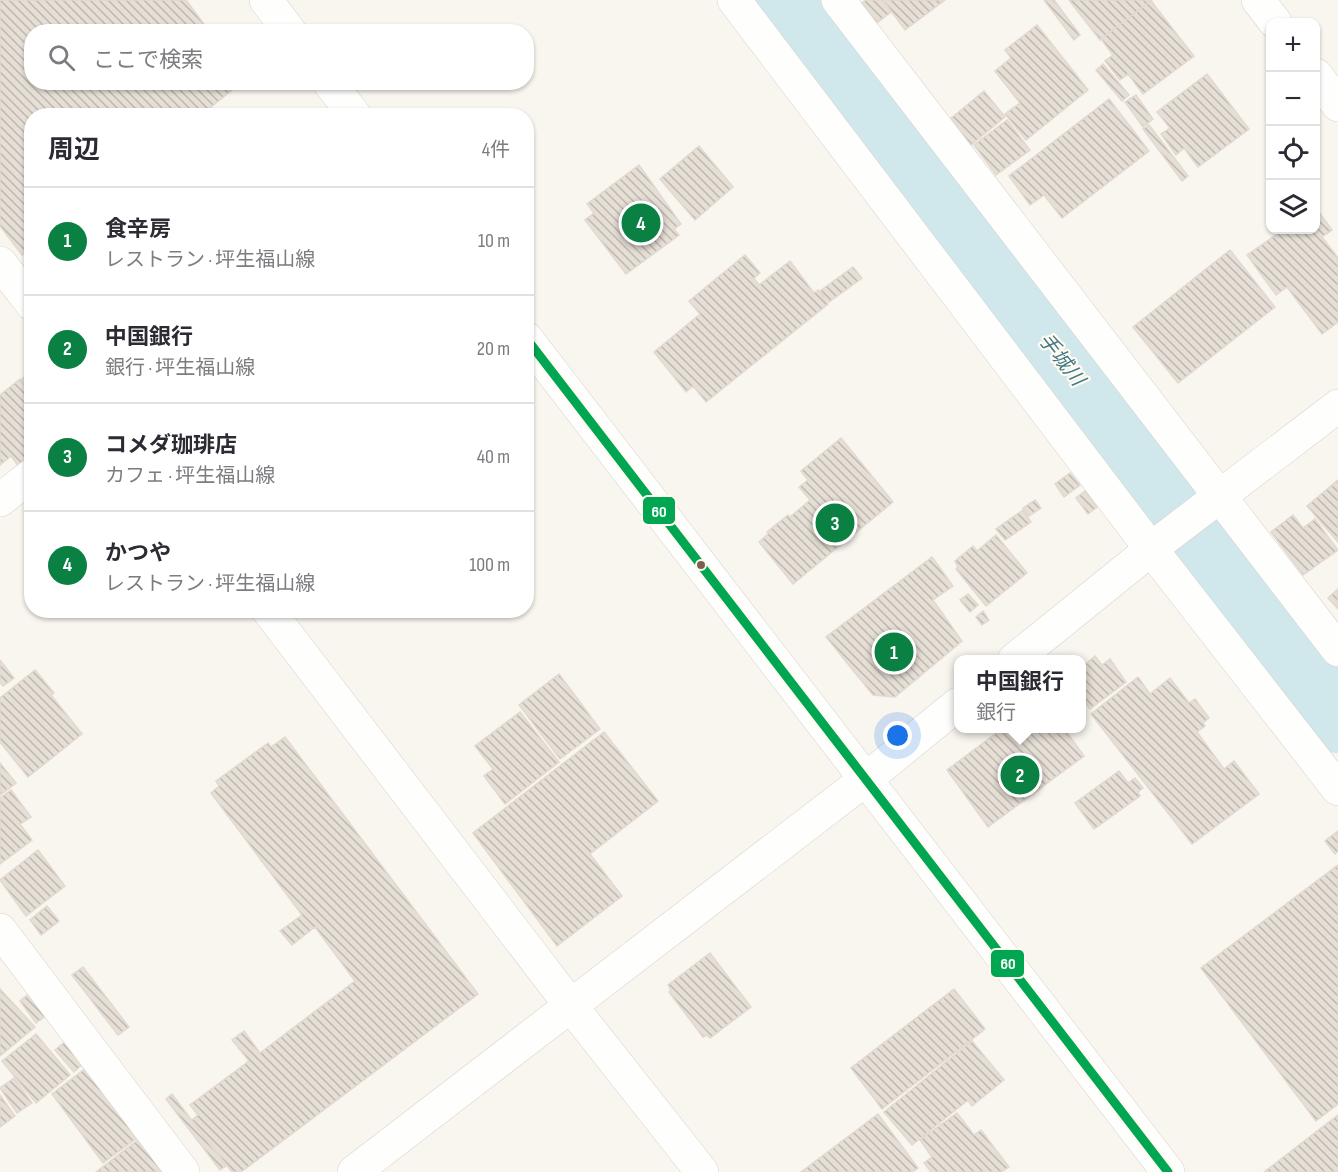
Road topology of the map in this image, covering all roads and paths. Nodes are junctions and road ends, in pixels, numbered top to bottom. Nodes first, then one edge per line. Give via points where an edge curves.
1 (266, 0) edge
2 (734, 0) edge
3 (838, 0) edge
4 (1258, 0) edge
5 (1272, 18) edge
6 (284, 24) edge
7 (1320, 80) edge
8 (335, 90) edge
9 (1338, 105) edge
10 (349, 108) edge
11 (0, 263) edge
12 (24, 294) edge
13 (534, 349) edge
14 (1338, 406) edge
15 (24, 481) edge
16 (0, 500) edge
17 (1212, 502) junction
18 (1158, 543) junction
19 (274, 618) edge
20 (1338, 650) edge
21 (1020, 655) edge
22 (954, 707) edge
23 (866, 778) junction
24 (1338, 789) edge
25 (0, 930) edge
26 (571, 1006) junction
27 (183, 1172) edge
28 (354, 1172) edge
29 (702, 1172) edge
30 (1168, 1172) edge

1 - 6 street
2 - 18 street
3 - 17 street
4 - 5 street
7 - 9 street
8 - 10 street
11 - 12 street
13 - 23 street
14 - 17 street
15 - 16 street
17 - 18 street
17 - 20 street
18 - 21 street
18 - 24 street
19 - 26 street
22 - 23 street
23 - 26 street
23 - 30 street
25 - 27 street
26 - 28 street
26 - 29 street

